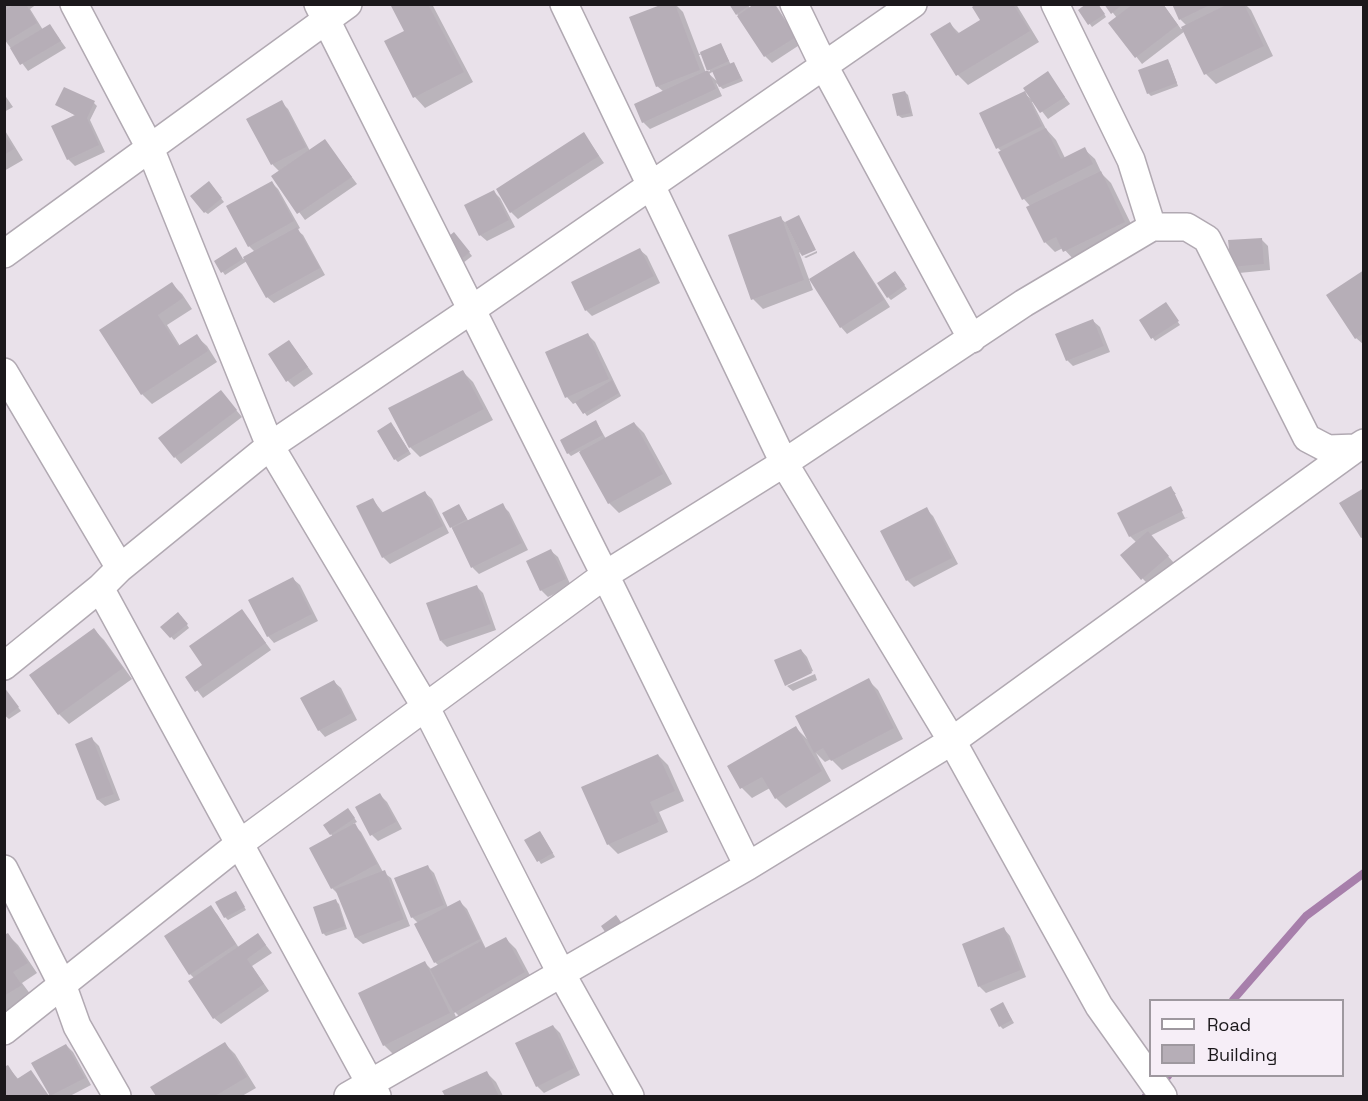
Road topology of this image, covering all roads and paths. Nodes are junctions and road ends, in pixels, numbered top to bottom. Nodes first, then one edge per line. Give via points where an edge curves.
1 (74, 4) edge
2 (348, 4) edge
3 (564, 4) edge
4 (794, 4) edge
5 (914, 4) edge
6 (1055, 4) edge
7 (322, 13) edge
8 (824, 66) junction
9 (150, 148) junction
10 (651, 186) junction
11 (1152, 227) junction
12 (4, 254) edge
13 (471, 310) junction
14 (972, 339) junction
15 (4, 372) edge
16 (270, 446) junction
17 (1360, 446) edge
18 (784, 463) junction
19 (120, 568) junction
20 (605, 576) junction
21 (100, 588) junction
22 (4, 666) edge
23 (425, 706) junction
24 (952, 741) junction
25 (239, 844) junction
26 (748, 866) junction
27 (4, 869) edge
28 (561, 973) junction
29 (62, 984) junction
30 (4, 1031) edge
31 (1149, 1076) edge
32 (1149, 1077) edge
33 (365, 1092) edge
34 (117, 1096) edge
35 (630, 1096) edge
36 (1163, 1096) edge

1 - 9 street
2 - 7 street
3 - 10 street
4 - 8 street
5 - 8 street
6 - 11 street via 1131,160
7 - 9 street
7 - 13 street
8 - 10 street
8 - 14 street
9 - 12 street
9 - 16 street
10 - 13 street
10 - 18 street
11 - 14 street via 1024,303
11 - 17 street via 1187,227 1208,239 1307,438 1328,449
13 - 16 street
13 - 20 street
14 - 18 street
15 - 19 street
16 - 19 street
16 - 23 street
17 - 24 street
18 - 20 street
18 - 24 street
19 - 21 street
20 - 23 street
20 - 26 street
21 - 22 street
21 - 25 street
23 - 25 street
23 - 28 street
24 - 26 street
24 - 31 street via 1099,1006
25 - 29 street
25 - 33 street
26 - 28 street
27 - 29 street
28 - 33 street
28 - 35 street
29 - 30 street
29 - 34 street via 77,1026
32 - 36 street

